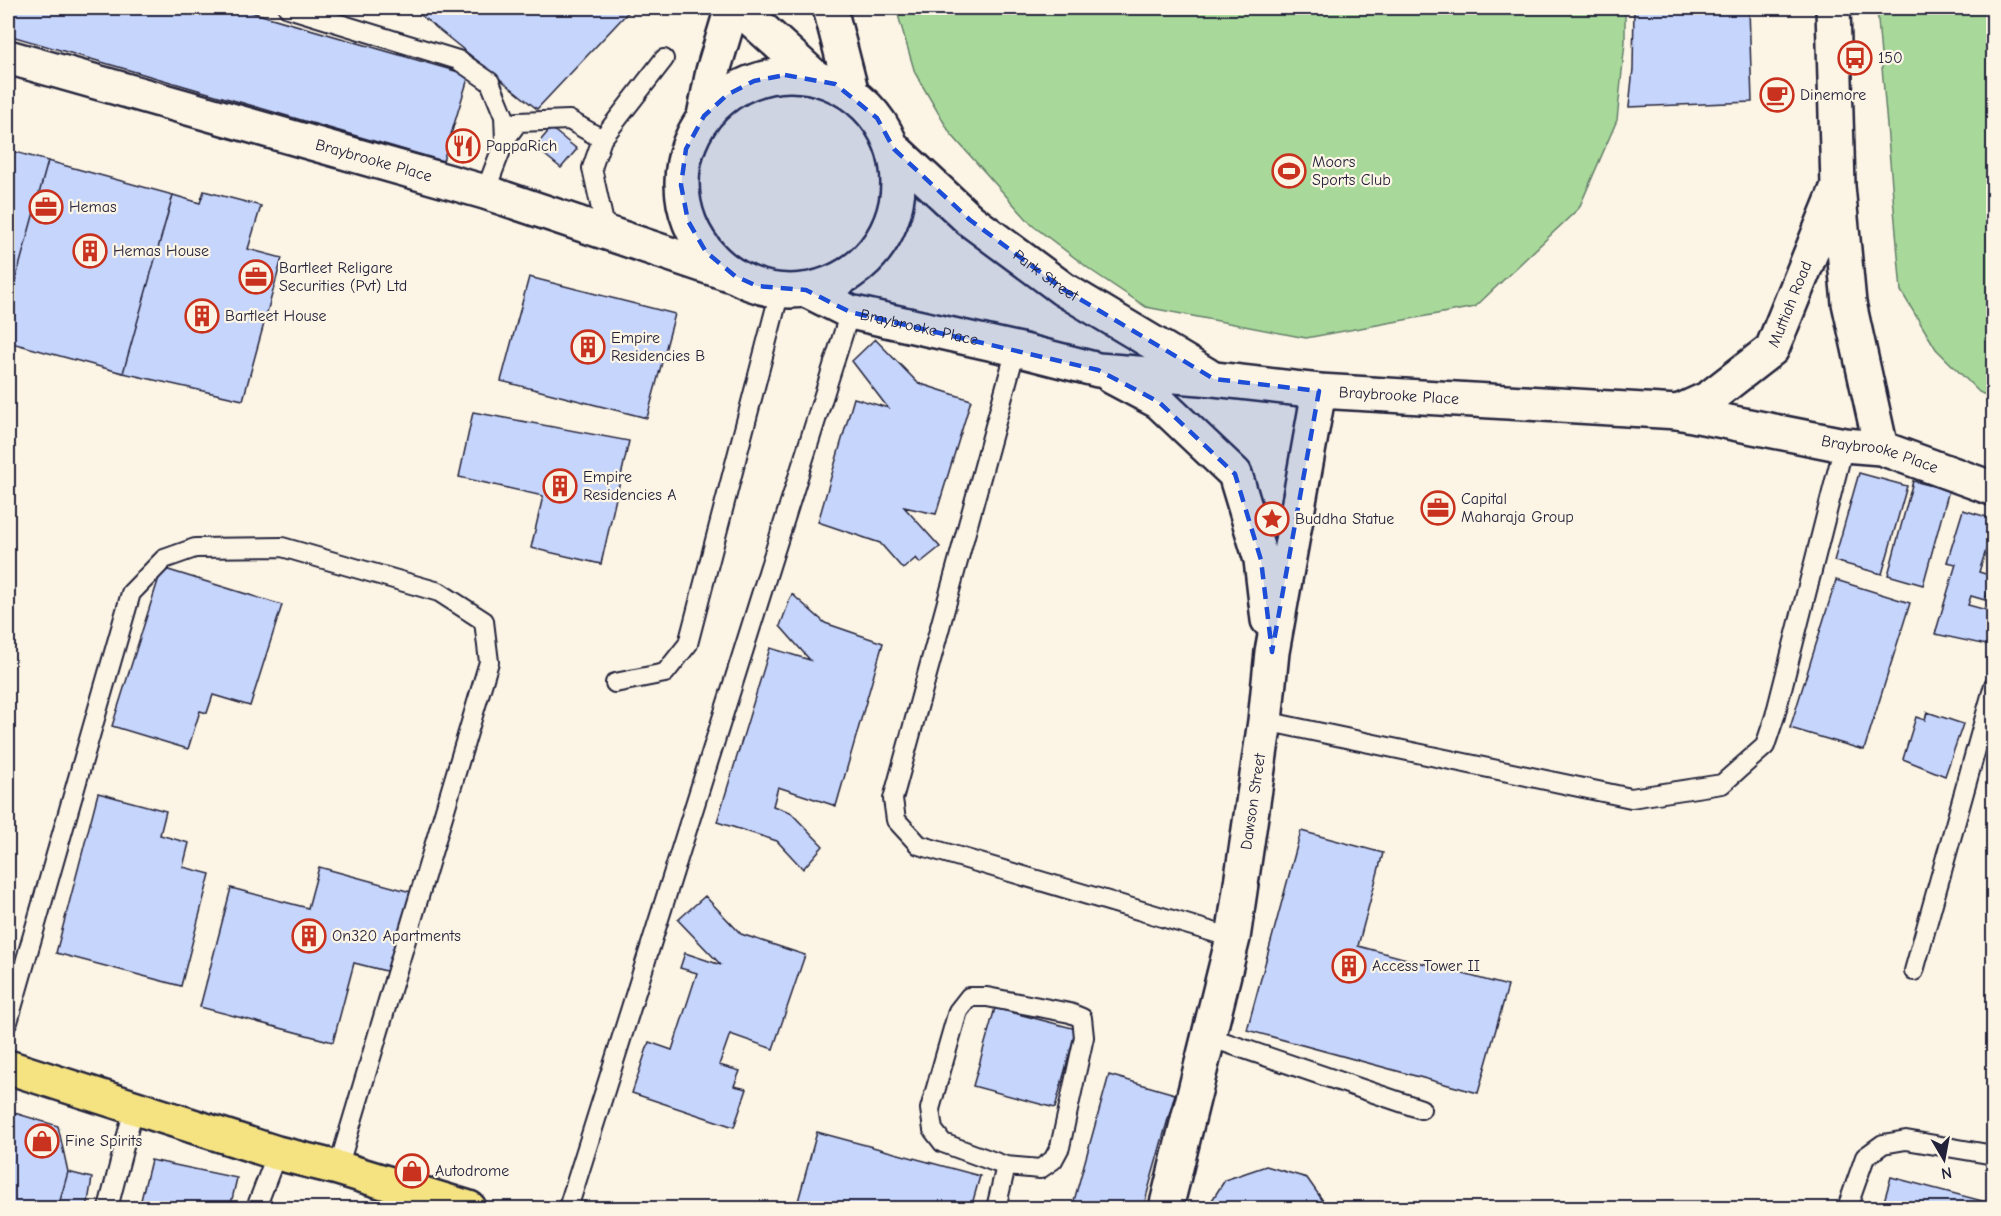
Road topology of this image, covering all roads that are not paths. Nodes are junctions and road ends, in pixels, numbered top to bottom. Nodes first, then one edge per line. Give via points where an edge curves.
1 (288, 8) edge
2 (732, 8) edge
3 (739, 8) edge
4 (830, 8) edge
5 (1833, 8) edge
6 (8, 57) edge
7 (664, 59) dead end
8 (816, 78) junction
9 (852, 94) junction
10 (704, 117) junction
11 (602, 139) junction
12 (505, 140) junction
13 (894, 149) junction
14 (1838, 186) junction
15 (485, 192) junction
16 (606, 232) junction
17 (735, 276) junction
18 (793, 291) junction
19 (850, 312) junction
20 (1016, 349) junction
21 (1098, 370) junction
22 (1214, 379) junction
23 (1319, 391) junction
24 (1678, 412) junction
25 (1844, 445) junction
26 (1881, 448) junction
27 (1994, 489) edge
28 (1272, 652) junction
29 (615, 682) dead end
30 (1994, 686) edge
31 (1264, 721) junction
32 (1233, 938) junction
33 (1914, 971) dead end
34 (8, 1022) edge
35 (1209, 1037) junction
36 (8, 1067) edge
37 (134, 1108) junction
38 (1420, 1109) dead end
39 (277, 1153) junction
40 (1994, 1155) edge
41 (1006, 1166) junction
42 (338, 1168) junction
43 (108, 1209) edge
44 (256, 1209) edge
45 (469, 1209) edge
46 (568, 1209) edge
47 (996, 1209) edge
48 (1166, 1209) edge
49 (1847, 1209) edge

1 - 12 lane via 458,60 490,81 504,116
2 - 10 street
3 - 8 street
4 - 9 street
5 - 14 street, Muttiah Road
6 - 15 street, Braybrooke Place
7 - 11 lane
8 - 9 street
8 - 10 street via 785,75 754,81 727,95
9 - 13 street via 877,118
10 - 17 street via 686,149 681,185 688,221 706,252
11 - 12 lane via 569,120 518,122
11 - 16 lane via 592,168
12 - 15 lane
13 - 18 street via 899,186 891,223 871,255 841,279
13 - 22 street, Park Street via 970,220 1063,289
14 - 24 street, Muttiah Road via 1772,349 1709,398
14 - 26 street, Muttiah Road via 1849,303
15 - 16 street, Braybrooke Place
16 - 17 street, Braybrooke Place
17 - 18 street, Braybrooke Place via 757,286
18 - 19 street, Braybrooke Place
18 - 29 lane via 688,644 665,673
19 - 20 street, Braybrooke Place
19 - 46 lane
20 - 21 street, Braybrooke Place
20 - 32 lane via 893,799 896,820 919,845
21 - 22 street, Braybrooke Place
21 - 28 street via 1159,402 1235,474 1261,560
22 - 23 street, Braybrooke Place
23 - 24 street, Braybrooke Place
23 - 28 street, Dawson Street
24 - 25 street, Braybrooke Place
25 - 26 street, Braybrooke Place
25 - 31 lane via 1766,746 1722,784 1631,798
26 - 27 street, Braybrooke Place
28 - 31 street, Dawson Street
30 - 33 lane
31 - 32 street, Dawson Street
32 - 35 street, Dawson Street
34 - 42 lane via 131,593 164,559 195,548 282,547 439,592 484,621 489,662
35 - 38 lane
35 - 48 street, Dawson Street
36 - 37 main road
37 - 39 main road
37 - 43 lane
39 - 42 main road
39 - 44 lane
40 - 49 lane via 1906,1140 1883,1144 1865,1157
41 - 41 lane via 943,1143 933,1130 930,1109 958,1011 969,997 1070,1012 1082,1018 1084,1037 1060,1147 1053,1160 1040,1169
41 - 47 lane
42 - 45 main road

